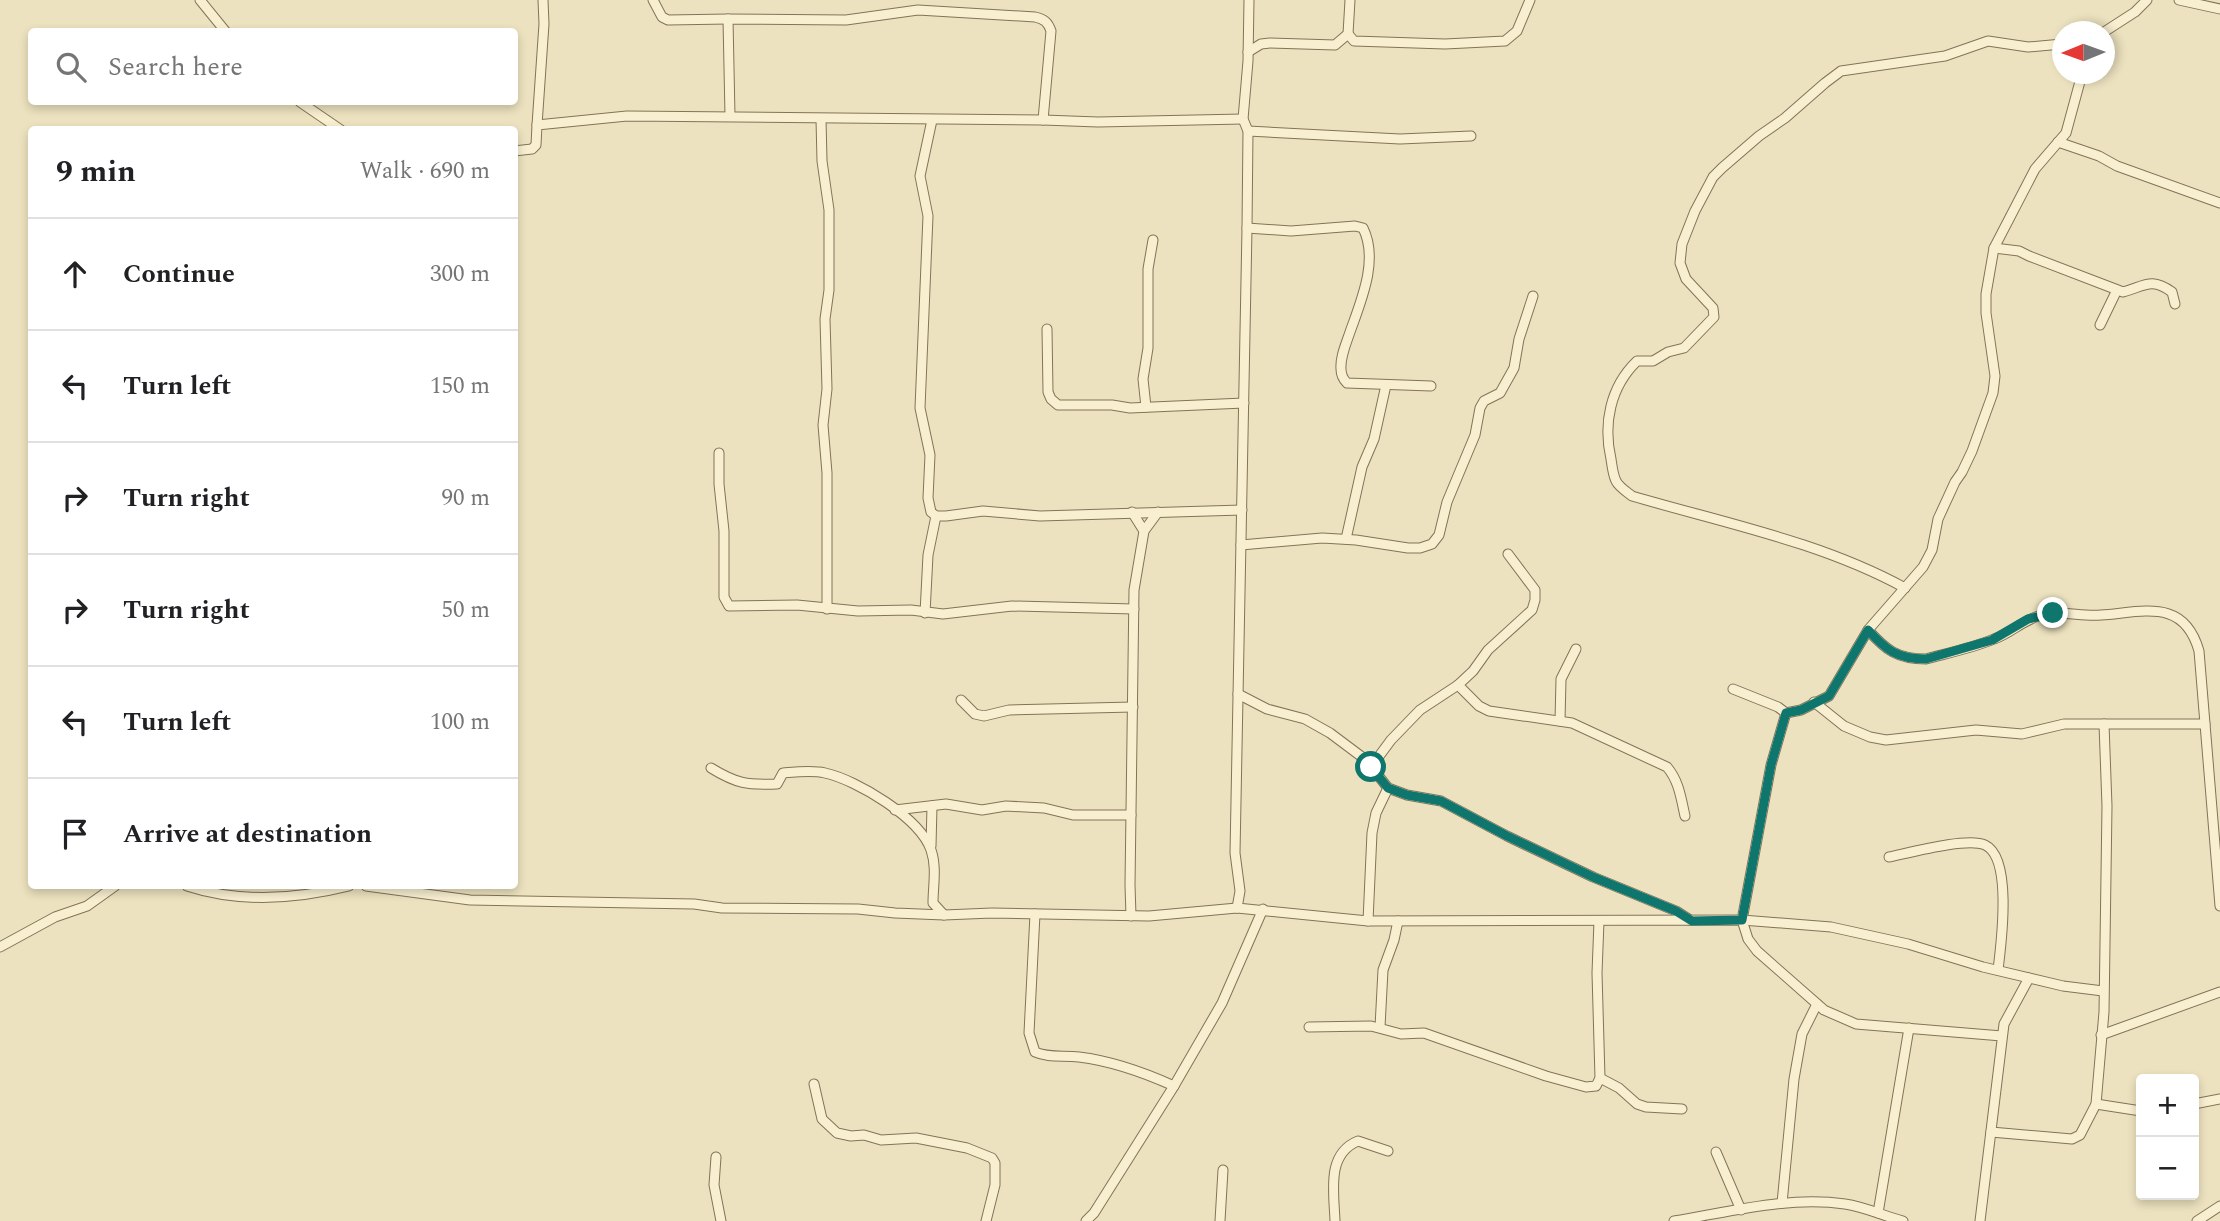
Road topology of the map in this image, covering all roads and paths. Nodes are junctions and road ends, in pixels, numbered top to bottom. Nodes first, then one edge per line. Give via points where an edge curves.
1 (200, 0) edge
2 (538, 0) edge
3 (543, 0) edge
4 (653, 0) edge
5 (1249, 0) edge
6 (1350, 0) edge
7 (1530, 0) edge
8 (2147, 0) edge
9 (2179, 0) edge
10 (2220, 9) edge
11 (727, 19) junction
12 (2115, 25) edge
13 (223, 28) edge
14 (1349, 34) junction
15 (2052, 45) edge
16 (1248, 52) junction
17 (2079, 84) edge
18 (304, 105) edge
19 (730, 116) junction
20 (821, 119) junction
21 (1243, 119) junction
22 (1043, 120) junction
23 (932, 121) junction
24 (537, 125) junction
25 (335, 126) edge
26 (1248, 131) junction
27 (1471, 136) dead end
28 (2058, 142) junction
29 (518, 151) edge
30 (2220, 203) edge
31 (1247, 228) junction
32 (1153, 240) dead end
33 (1994, 248) junction
34 (2117, 290) junction
35 (1534, 296) dead end
36 (2175, 304) dead end
37 (2100, 325) dead end
38 (1047, 329) dead end
39 (1386, 385) junction
40 (1431, 386) dead end
41 (1244, 403) junction
42 (1146, 407) junction
43 (719, 453) dead end
44 (1242, 510) junction
45 (1132, 512) junction
46 (1157, 512) junction
47 (936, 516) junction
48 (1144, 531) junction
49 (1346, 539) junction
50 (1241, 545) junction
51 (1508, 554) dead end
52 (1905, 588) junction
53 (827, 609) junction
54 (1134, 609) junction
55 (925, 613) junction
56 (1868, 630) junction
57 (1576, 649) dead end
58 (1458, 685) junction
59 (1733, 689) dead end
60 (1238, 694) junction
61 (961, 699) dead end
62 (1814, 702) junction
63 (1133, 707) junction
64 (1786, 713) junction
65 (1560, 721) junction
66 (2104, 724) junction
67 (2205, 724) junction
68 (1371, 767) junction
69 (711, 768) dead end
70 (1388, 788) junction
71 (932, 806) junction
72 (895, 810) junction
73 (1132, 815) junction
74 (1685, 816) dead end
75 (931, 848) junction
76 (1889, 857) dead end
77 (111, 889) edge
78 (204, 889) edge
79 (331, 889) edge
80 (388, 889) edge
81 (1240, 891) junction
82 (2220, 906) edge
83 (1237, 908) junction
84 (1259, 909) junction
85 (1035, 914) junction
86 (944, 915) junction
87 (1131, 916) junction
88 (1742, 920) junction
89 (1368, 921) junction
90 (1398, 921) junction
91 (1599, 921) junction
92 (1692, 921) junction
93 (0, 947) edge
94 (1998, 970) junction
95 (2029, 978) junction
96 (2103, 991) junction
97 (2220, 992) edge
98 (1817, 1004) junction
99 (1309, 1027) dead end
100 (1380, 1027) junction
101 (1909, 1028) junction
102 (2101, 1035) junction
103 (2002, 1036) junction
104 (1600, 1078) junction
105 (814, 1084) dead end
106 (1174, 1086) junction
107 (2220, 1099) edge
108 (2199, 1103) edge
109 (2096, 1104) junction
110 (1682, 1110) dead end
111 (2136, 1110) edge
112 (1991, 1132) junction
113 (1388, 1151) dead end
114 (1716, 1152) dead end
115 (716, 1157) dead end
116 (1223, 1170) dead end
117 (1782, 1203) junction
118 (2220, 1206) edge
119 (1741, 1210) junction
120 (1883, 1216) edge
121 (721, 1221) edge
122 (986, 1221) edge
123 (1086, 1221) edge
124 (1220, 1221) edge
125 (1335, 1221) edge
126 (1674, 1221) edge
127 (1903, 1221) edge
128 (1980, 1221) edge
129 (2197, 1221) edge

1 - 13 street
2 - 24 street
3 - 24 street
4 - 11 street via 668,20
5 - 16 street
6 - 14 street
7 - 14 street via 1517,31 1506,41 1354,41
8 - 12 street
9 - 10 street
11 - 19 street
11 - 22 street via 846,20 918,10 1042,19 1051,31
14 - 16 street via 1335,45 1270,43
15 - 52 street via 2028,47 1988,41 1945,56 1841,71 1738,154 1713,177 1682,244 1680,263 1686,279 1713,308 1714,317 1684,348 1653,361 1637,361 1610,407 1606,423 1613,471 1616,482 1632,496 1823,550
16 - 21 street
17 - 28 street via 2066,133
18 - 25 street
19 - 20 street
19 - 24 street via 627,116
20 - 23 street
20 - 53 street via 829,210 823,425
21 - 22 street
21 - 26 street
22 - 23 street
23 - 47 street via 920,176 928,216 920,408 930,455 928,498
24 - 29 street via 536,145
26 - 27 street via 1400,139
26 - 31 street
28 - 30 street
28 - 33 street via 2035,169
31 - 39 street via 1363,228 1369,254 1367,280 1340,368 1347,383
31 - 41 street
32 - 42 street via 1143,379
33 - 34 street via 2019,251
33 - 52 street via 1986,294 1993,393 1972,451 1938,519 1932,550
34 - 36 street via 2159,284 2172,292
34 - 37 street
35 - 49 street via 1514,368 1500,393 1480,408 1475,435 1447,502 1439,535 1420,548
38 - 42 street via 1048,392 1055,403
39 - 40 street
39 - 49 street
41 - 42 street
41 - 44 street
43 - 53 street via 725,603
44 - 46 street
44 - 50 street
45 - 46 street
45 - 47 street via 1040,516 984,511
45 - 48 street
46 - 48 street
47 - 55 street via 928,555
48 - 54 street
49 - 50 street
50 - 60 street
51 - 58 street via 1535,590 1532,610
52 - 56 street
53 - 55 street
54 - 55 street via 1013,606
54 - 63 street
56 - 62 street via 1829,696
56 - 67 street via 1888,651 1926,659 1992,640 2040,615 2168,613 2194,634
57 - 65 street via 1561,680
58 - 65 street via 1489,710
58 - 68 street via 1420,710
59 - 64 street
60 - 68 street via 1267,709 1305,719 1353,749
60 - 81 street via 1235,853
61 - 63 street via 975,714 984,716 1009,709
62 - 64 street
62 - 66 street via 1844,726 1885,740 1976,730 2022,734 2055,725
63 - 73 street
64 - 88 street via 1771,765
65 - 74 street via 1667,767 1679,787
66 - 67 street
66 - 96 street
67 - 82 street
68 - 70 street
69 - 72 street via 731,781 754,785 777,784 783,773 827,773
70 - 89 street via 1372,833
70 - 92 street via 1441,801
71 - 72 street
71 - 73 street via 982,810 1029,806 1073,815
71 - 75 street
72 - 75 street
73 - 87 street
75 - 86 street via 933,903
76 - 94 street via 1972,843 1991,849 2003,891
77 - 93 street via 87,906 55,917
78 - 79 street via 276,898
80 - 86 street via 470,900
81 - 83 street
81 - 84 street
83 - 84 street
83 - 87 street
84 - 89 street
84 - 106 street via 1222,1003
85 - 86 street
85 - 87 street
85 - 106 street via 1029,1033 1035,1052 1125,1066
88 - 92 street
88 - 94 street via 1831,927 1908,943
88 - 98 street via 1757,951
89 - 90 street
90 - 91 street
90 - 100 street via 1383,970
91 - 92 street
91 - 104 street
94 - 95 street
95 - 96 street
95 - 103 street
96 - 102 street
97 - 102 street
98 - 101 street via 1856,1024
98 - 117 street via 1802,1034 1796,1068
99 - 100 street
100 - 104 street via 1401,1034 1430,1034 1586,1087 1596,1086
101 - 103 street
101 - 120 street
102 - 109 street
103 - 112 street
104 - 110 street via 1637,1104
105 - 122 street via 822,1119 837,1133 881,1140 916,1138 992,1158 995,1185
106 - 123 street
107 - 108 street
109 - 111 street
109 - 112 street via 2080,1135 2072,1139
112 - 128 street
113 - 125 street via 1358,1141 1345,1146 1334,1177
114 - 119 street
115 - 121 street via 714,1185
116 - 124 street
117 - 119 street
117 - 120 street via 1847,1204
118 - 129 street
119 - 126 street
120 - 127 street

